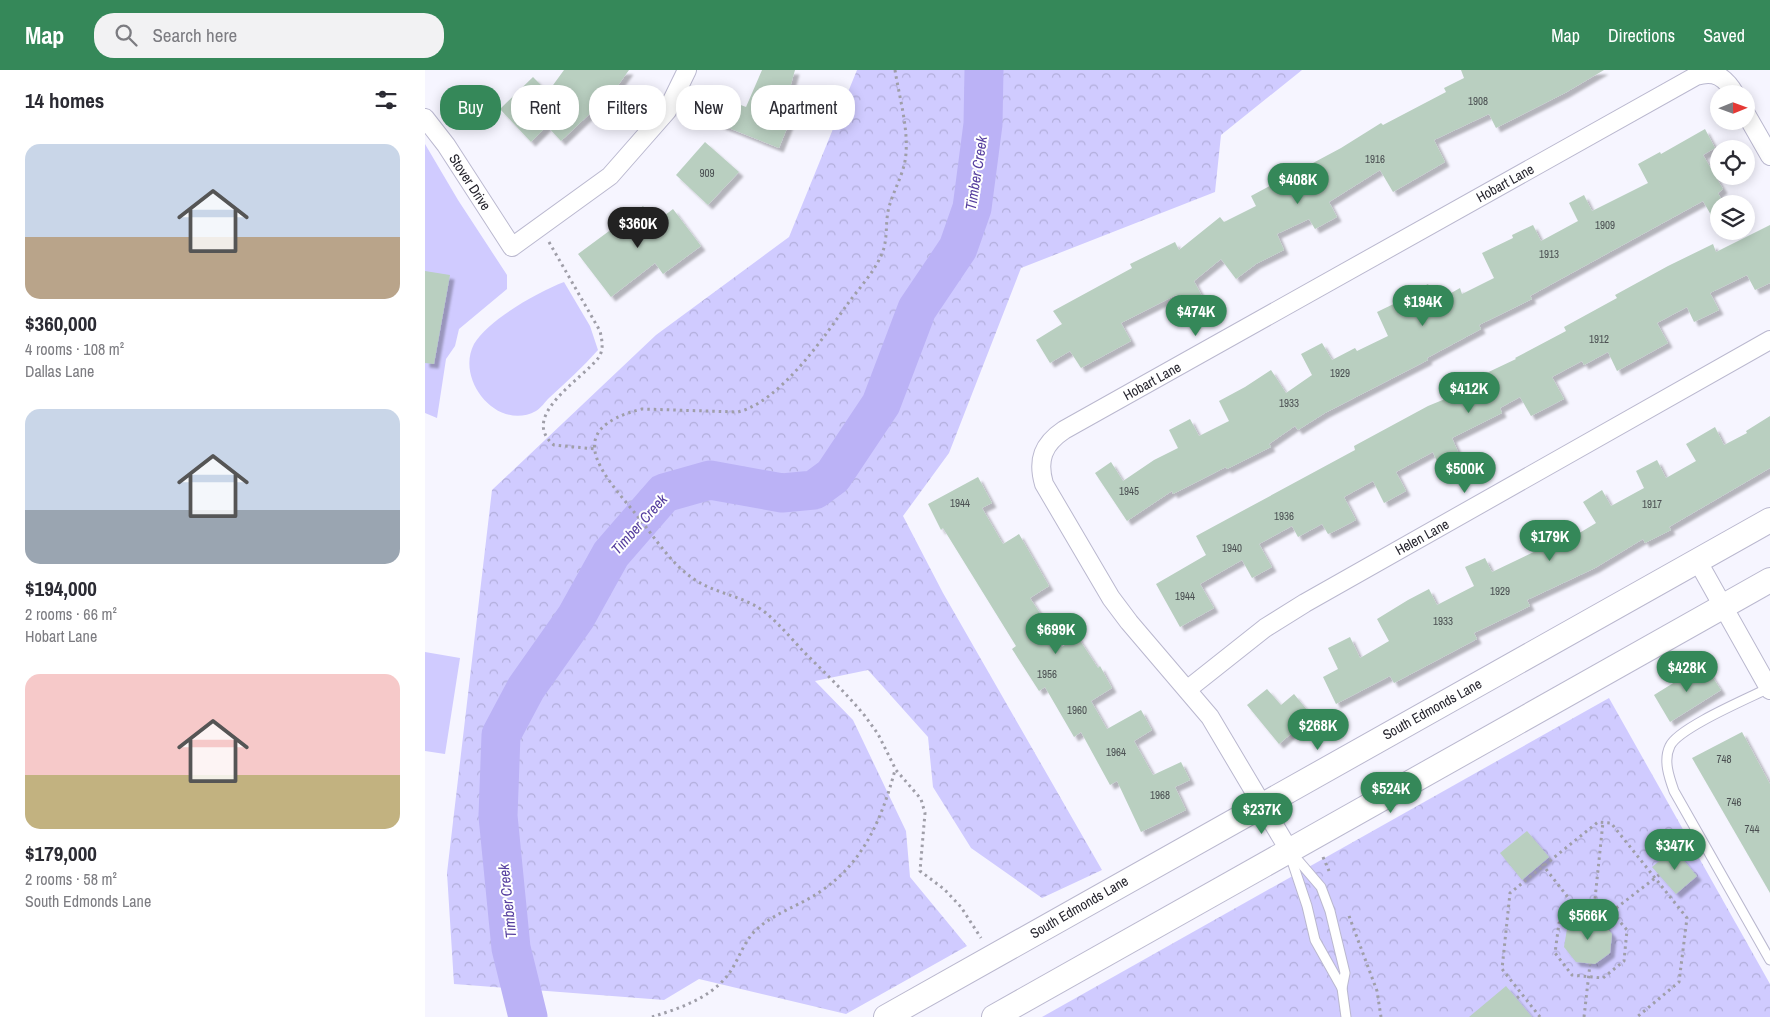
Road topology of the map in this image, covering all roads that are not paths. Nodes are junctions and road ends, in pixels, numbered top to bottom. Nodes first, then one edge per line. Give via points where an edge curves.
1 (687, 70) edge
2 (1730, 85) edge
3 (425, 118) edge
4 (1755, 130) edge
5 (1770, 156) edge
6 (1770, 340) edge
7 (1770, 520) edge
8 (1697, 560) junction
9 (1770, 580) edge
10 (1724, 605) junction
11 (1769, 689) edge
12 (1188, 690) junction
13 (1263, 804) junction
14 (1289, 850) junction
15 (1770, 960) edge
16 (1342, 988) junction
17 (886, 1017) edge
18 (994, 1017) edge
19 (1346, 1017) edge

1 - 3 street, Stover Drive via 667,111 610,176 512,248 446,144
2 - 12 street, Hobart Lane via 1720,75 1704,73 1696,76 1053,437 1041,458 1044,484 1111,598
4 - 5 street
6 - 12 street, Helen Lane via 1305,603 1265,628
7 - 8 main road, South Edmonds Lane
8 - 10 street
8 - 13 main road, South Edmonds Lane
9 - 10 main road
10 - 11 street
10 - 14 main road
11 - 15 lane via 1690,728 1673,740 1667,766 1674,791
12 - 13 street, Hobart Lane via 1210,717
13 - 14 street
13 - 17 main road, South Edmonds Lane
14 - 16 lane via 1315,940
14 - 16 lane via 1321,887 1326,898 1345,973
14 - 18 main road
16 - 19 lane

